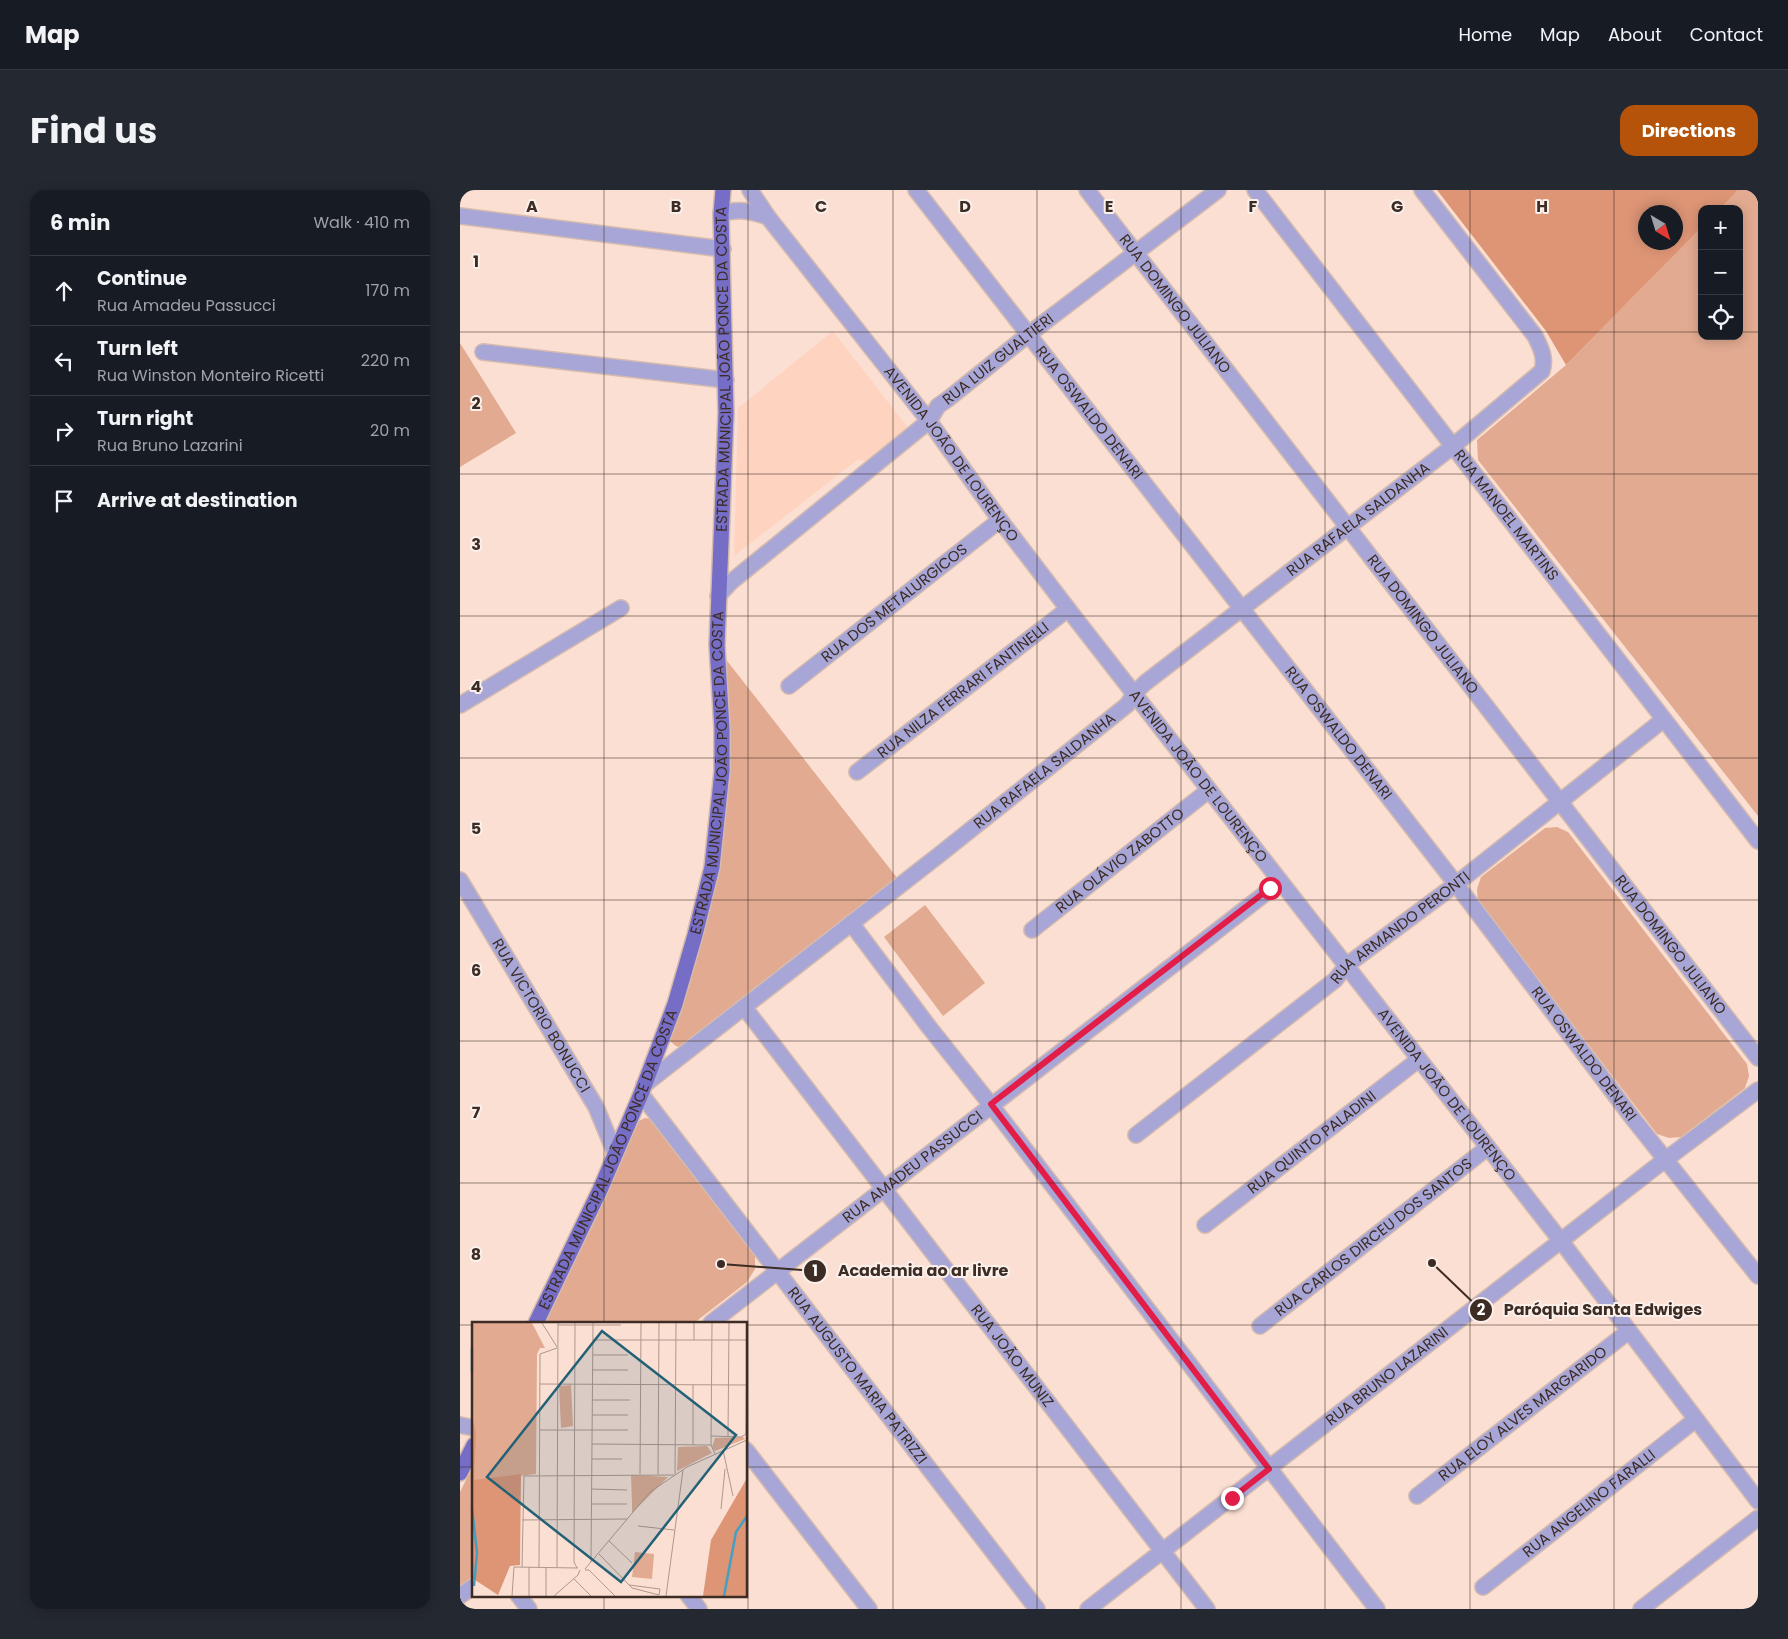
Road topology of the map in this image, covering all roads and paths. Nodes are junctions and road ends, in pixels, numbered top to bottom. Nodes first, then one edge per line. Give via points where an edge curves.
1 (723, 190) edge
2 (750, 190) edge
3 (916, 190) edge
4 (1087, 190) edge
5 (1218, 190) edge
6 (1255, 190) edge
7 (1422, 190) edge
8 (721, 214) junction
9 (460, 216) edge
10 (768, 217) junction
11 (723, 249) junction
12 (1136, 252) junction
13 (1029, 334) junction
14 (483, 352) dead end
15 (726, 380) junction
16 (929, 421) junction
17 (1452, 447) junction
18 (1000, 520) junction
19 (1348, 526) junction
20 (718, 596) junction
21 (621, 608) dead end
22 (1068, 609) junction
23 (1241, 609) junction
24 (790, 686) dead end
25 (1135, 693) junction
26 (460, 705) edge
27 (1663, 720) junction
28 (857, 772) dead end
29 (1209, 790) junction
30 (1560, 802) junction
31 (1758, 842) edge
32 (460, 880) edge
33 (1280, 882) junction
34 (1456, 884) junction
35 (851, 923) junction
36 (1032, 930) dead end
37 (1347, 965) junction
38 (744, 1007) junction
39 (1758, 1058) edge
40 (1418, 1060) junction
41 (643, 1089) junction
42 (1758, 1090) edge
43 (991, 1104) junction
44 (1136, 1135) dead end
45 (1487, 1148) junction
46 (616, 1153) junction
47 (1666, 1159) junction
48 (884, 1190) junction
49 (1205, 1224) dead end
50 (1561, 1241) junction
51 (778, 1271) junction
52 (1758, 1276) edge
53 (536, 1322) edge
54 (712, 1322) edge
55 (1260, 1326) dead end
56 (1629, 1331) junction
57 (1695, 1420) junction
58 (467, 1451) edge
59 (748, 1453) edge
60 (1269, 1469) junction
61 (460, 1473) edge
62 (1417, 1496) dead end
63 (1758, 1501) edge
64 (1758, 1518) edge
65 (1163, 1552) junction
66 (472, 1587) edge
67 (1483, 1587) dead end
68 (460, 1596) edge
69 (519, 1596) edge
70 (689, 1596) edge
71 (529, 1609) edge
72 (699, 1609) edge
73 (869, 1609) edge
74 (1037, 1609) edge
75 (1088, 1609) edge
76 (1207, 1609) edge
77 (1377, 1609) edge
78 (1641, 1609) edge

1 - 8 main road, ESTRADA MUNICIPAL JOÃO PONCE DA COSTA
2 - 10 street, AVENIDA JOÃO DE LOURENÇO
3 - 13 street, RUA OSWALDO DENARI
4 - 12 street, RUA DOMINGO JULIANO
5 - 12 street, RUA LUIZ GUALTIERI
6 - 17 street, RUA MANOEL MARTINS
7 - 17 street, RUA RAFAELA SALDANHA via 1535,336 1543,353 1542,371
8 - 10 street via 750,211
8 - 11 main road, ESTRADA MUNICIPAL JOÃO PONCE DA COSTA
9 - 11 street
10 - 16 street, AVENIDA JOÃO DE LOURENÇO
11 - 15 main road, ESTRADA MUNICIPAL JOÃO PONCE DA COSTA
12 - 13 street, RUA LUIZ GUALTIERI
12 - 19 street, RUA DOMINGO JULIANO
13 - 16 street, RUA LUIZ GUALTIERI via 938,406
13 - 23 street, RUA OSWALDO DENARI
14 - 15 street
15 - 20 main road, ESTRADA MUNICIPAL JOÃO PONCE DA COSTA
16 - 18 street, AVENIDA JOÃO DE LOURENÇO
16 - 20 street, RUA LUIZ GUALTIERI
17 - 19 street, RUA RAFAELA SALDANHA
17 - 27 street, RUA MANOEL MARTINS
18 - 22 street, AVENIDA JOÃO DE LOURENÇO
18 - 24 street, RUA DOS METALURGICOS
19 - 23 street, RUA RAFAELA SALDANHA
19 - 30 street, RUA DOMINGO JULIANO
20 - 41 main road, ESTRADA MUNICIPAL JOÃO PONCE DA COSTA via 722,772 712,867 675,1004
21 - 26 street
22 - 25 street, AVENIDA JOÃO DE LOURENÇO
22 - 28 street, RUA NILZA FERRARI FANTINELLI
23 - 25 street, RUA RAFAELA SALDANHA via 1144,682
23 - 34 street, RUA OSWALDO DENARI
25 - 29 street, AVENIDA JOÃO DE LOURENÇO
25 - 35 street, RUA RAFAELA SALDANHA via 1127,705
27 - 30 street, RUA ARMANDO PERONTI
27 - 31 street, RUA MANOEL MARTINS
29 - 33 street, AVENIDA JOÃO DE LOURENÇO
29 - 36 street, RUA OLÁVIO ZABOTTO
30 - 34 street, RUA ARMANDO PERONTI
30 - 39 street, RUA DOMINGO JULIANO
32 - 46 street, RUA VICTORIO BONUCCI via 596,1107
33 - 37 street, AVENIDA JOÃO DE LOURENÇO
33 - 43 street, RUA AMADEU PASSUCCI
34 - 37 street, RUA ARMANDO PERONTI
34 - 47 street, RUA OSWALDO DENARI
35 - 38 street, RUA RAFAELA SALDANHA
35 - 43 street via 929,1028
37 - 40 street, AVENIDA JOÃO DE LOURENÇO
37 - 44 street, RUA ARMANDO PERONTI via 1335,980
38 - 41 street, RUA RAFAELA SALDANHA
38 - 48 street, RUA JOÃO MUNIZ
40 - 45 street, AVENIDA JOÃO DE LOURENÇO
40 - 49 street, RUA QUINTO PALADINI
41 - 46 main road, ESTRADA MUNICIPAL JOÃO PONCE DA COSTA
41 - 51 street, RUA AUGUSTO MARIA PATRIZZI
42 - 47 street, RUA BRUNO LAZARINI
43 - 48 street, RUA AMADEU PASSUCCI
43 - 60 street
45 - 50 street, AVENIDA JOÃO DE LOURENÇO
45 - 55 street, RUA CARLOS DIRCEU DOS SANTOS
46 - 53 main road, ESTRADA MUNICIPAL JOÃO PONCE DA COSTA
47 - 50 street, RUA BRUNO LAZARINI
47 - 52 street, RUA OSWALDO DENARI
48 - 51 street, RUA AMADEU PASSUCCI
48 - 65 street, RUA JOÃO MUNIZ
50 - 56 street, AVENIDA JOÃO DE LOURENÇO
50 - 60 street, RUA BRUNO LAZARINI
51 - 54 street, RUA AMADEU PASSUCCI
51 - 74 street, RUA AUGUSTO MARIA PATRIZZI
56 - 57 street, AVENIDA JOÃO DE LOURENÇO
56 - 62 street, RUA ELOY ALVES MARGARIDO
57 - 63 street, AVENIDA JOÃO DE LOURENÇO
57 - 67 street, RUA ANGELINO FARALLI
58 - 61 main road
59 - 73 street
60 - 65 street, RUA BRUNO LAZARINI
60 - 77 street
64 - 78 street
65 - 75 street, RUA BRUNO LAZARINI
65 - 76 street, RUA JOÃO MUNIZ
66 - 68 street
69 - 71 street
70 - 72 street

